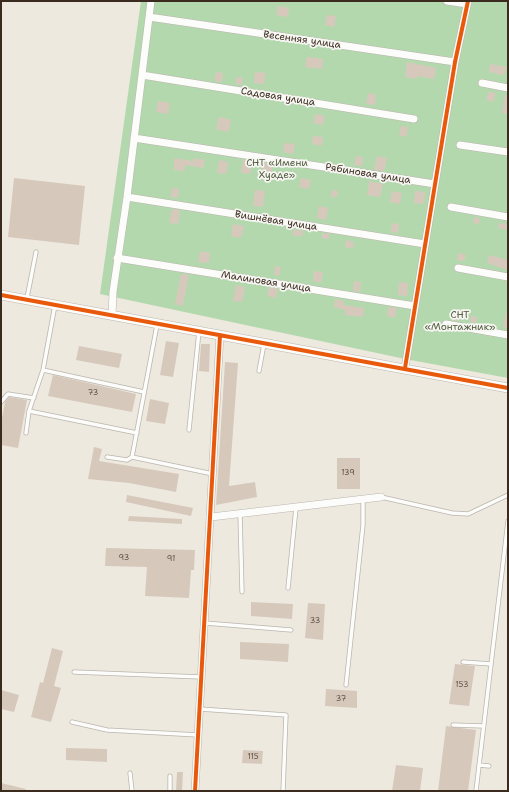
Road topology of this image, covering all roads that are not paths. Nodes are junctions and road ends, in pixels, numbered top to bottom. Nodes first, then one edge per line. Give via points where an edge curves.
1 (151, 1) edge
2 (447, 1) edge
3 (467, 3) edge
4 (149, 18) junction
5 (455, 62) junction
6 (142, 75) junction
7 (482, 83) dead end
8 (508, 88) edge
9 (414, 119) dead end
10 (134, 138) junction
11 (460, 144) dead end
12 (508, 152) edge
13 (435, 184) junction
14 (127, 197) junction
15 (451, 207) dead end
16 (508, 217) edge
17 (425, 244) junction
18 (36, 252) dead end
19 (118, 258) junction
20 (458, 268) dead end
21 (508, 277) edge
22 (1, 295) edge
23 (27, 299) junction
24 (55, 304) junction
25 (415, 306) junction
26 (112, 315) junction
27 (157, 323) junction
28 (446, 324) dead end
29 (199, 331) junction
30 (220, 335) junction
31 (508, 335) edge
32 (264, 343) junction
33 (405, 368) junction
34 (43, 370) junction
35 (259, 370) dead end
36 (508, 388) edge
37 (144, 392) junction
38 (34, 398) junction
39 (1, 402) edge
40 (30, 411) junction
41 (189, 430) dead end
42 (137, 433) junction
43 (26, 434) dead end
44 (107, 457) dead end
45 (132, 457) junction
46 (213, 474) junction
47 (508, 495) edge
48 (381, 497) joint
49 (363, 499) junction
50 (296, 507) junction
51 (240, 514) junction
52 (211, 517) junction
53 (508, 521) edge
54 (288, 588) dead end
55 (242, 592) dead end
56 (204, 623) junction
57 (291, 630) dead end
58 (463, 662) dead end
59 (491, 664) junction
60 (74, 672) dead end
61 (202, 677) junction
62 (346, 685) dead end
63 (200, 709) junction
64 (72, 722) dead end
65 (453, 725) dead end
66 (484, 726) junction
67 (198, 734) junction
68 (479, 765) junction
69 (489, 766) dead end
70 (130, 773) dead end
71 (170, 776) dead end
72 (132, 791) edge
73 (170, 791) edge
74 (195, 791) edge
75 (283, 791) edge
76 (476, 791) edge

1 - 4 street
2 - 3 street
3 - 5 street
4 - 5 street, Весенняя улица
4 - 6 street
5 - 13 street
6 - 9 street, Садовая улица
6 - 10 street
7 - 8 street
10 - 13 street, Рябиновая улица
10 - 14 street
11 - 12 street
13 - 17 street
14 - 17 street, Вишнёвая улица
14 - 19 street
15 - 16 street
17 - 25 street
18 - 23 lane
19 - 25 street, Малиновая улица
19 - 26 street
20 - 21 street
22 - 23 street
23 - 24 street
24 - 26 street
24 - 34 lane
25 - 33 street
26 - 27 street
27 - 29 street
27 - 37 lane
28 - 31 street
29 - 30 street
29 - 41 lane
30 - 32 street
30 - 46 street
32 - 33 street
32 - 35 lane
33 - 36 street
34 - 37 lane
34 - 38 lane
37 - 42 lane
38 - 39 lane via 8,394
38 - 40 lane
40 - 42 lane
40 - 43 lane
42 - 45 lane
44 - 45 lane via 127,460
45 - 46 lane
46 - 52 street
47 - 48 lane via 468,514 452,513
48 - 49 street
49 - 50 street
49 - 62 lane via 363,525
50 - 51 street
50 - 54 lane
51 - 52 street
51 - 55 lane
52 - 56 street
53 - 59 lane
56 - 57 lane
56 - 61 street
58 - 59 lane
59 - 66 lane
60 - 61 lane
61 - 63 street
63 - 67 street
63 - 75 lane via 286,714
64 - 67 lane via 107,730
65 - 66 lane
66 - 68 lane
67 - 74 street
68 - 69 lane
68 - 76 lane
70 - 72 lane
71 - 73 lane

